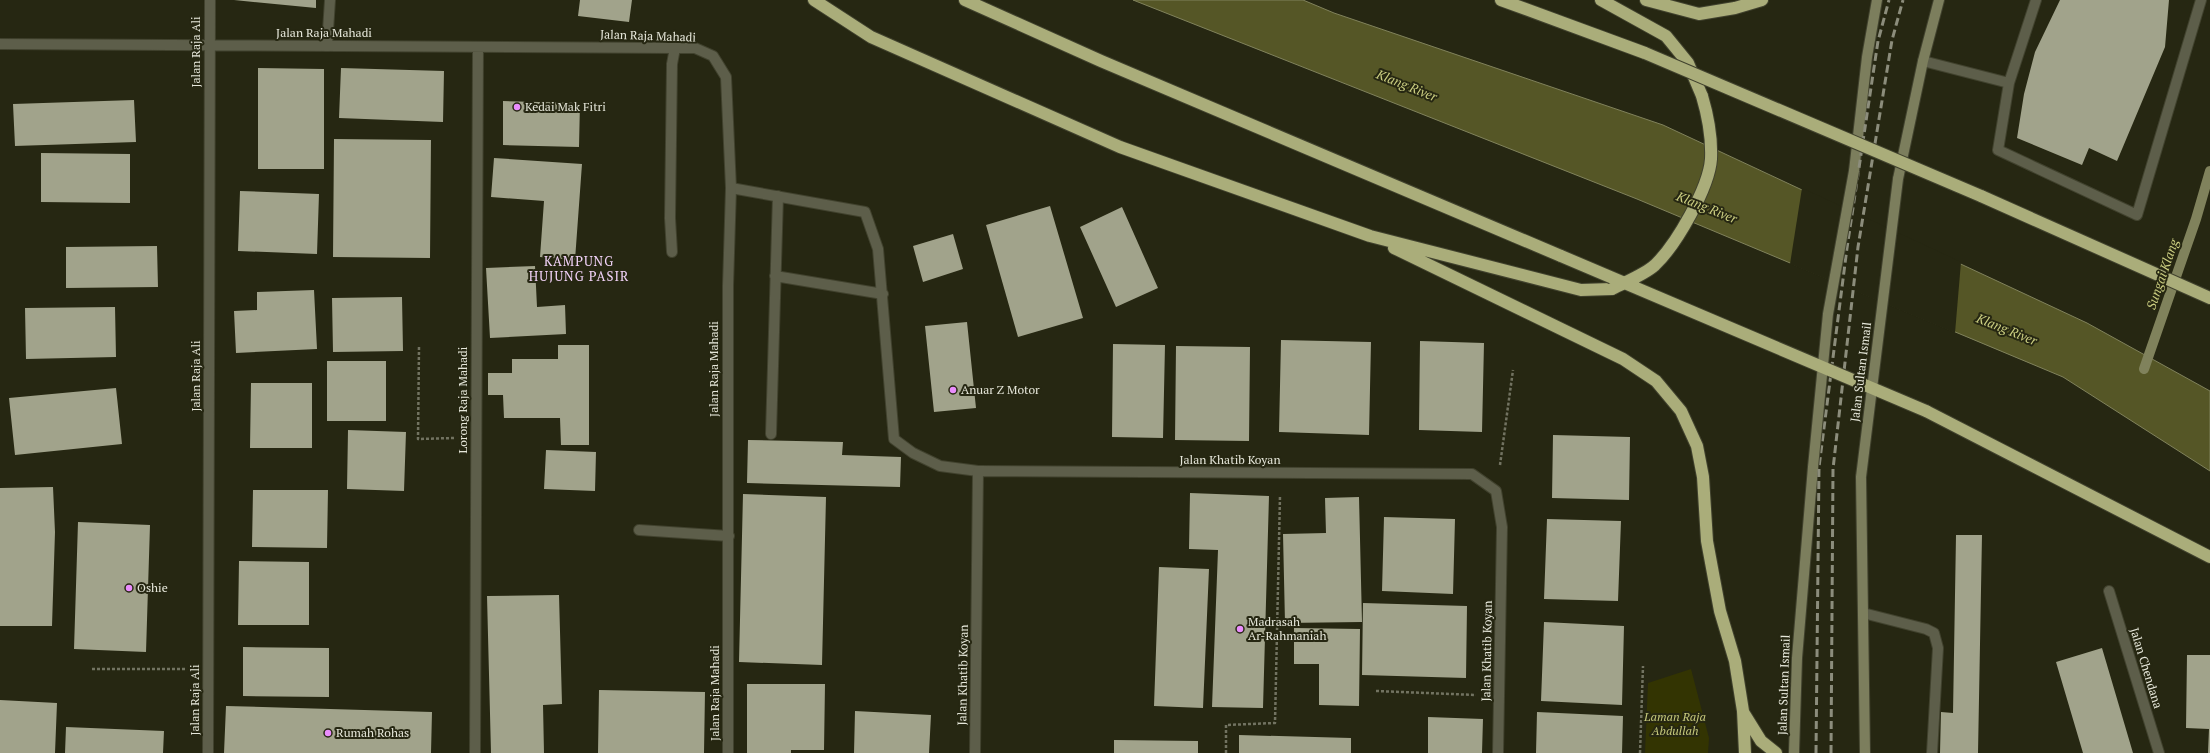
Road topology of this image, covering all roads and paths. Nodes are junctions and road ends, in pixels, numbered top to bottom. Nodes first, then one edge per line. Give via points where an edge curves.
1 (210, 0) edge
2 (330, 0) edge
3 (814, 0) edge
4 (965, 0) edge
5 (1501, 0) edge
6 (1601, 0) edge
7 (1646, 0) edge
8 (1762, 0) edge
9 (1877, 0) edge
10 (1939, 0) edge
11 (2036, 0) edge
12 (2201, 0) edge
13 (0, 44) edge
14 (209, 45) junction
15 (327, 46) junction
16 (478, 46) junction
17 (675, 48) junction
18 (1923, 61) junction
19 (2009, 83) junction
20 (731, 188) junction
21 (778, 196) junction
22 (1370, 236) junction
23 (672, 252) dead end
24 (776, 276) junction
25 (883, 294) junction
26 (2210, 298) edge
27 (419, 347) dead end
28 (1513, 370) dead end
29 (771, 434) dead end
30 (476, 436) junction
31 (978, 471) junction
32 (1280, 473) junction
33 (1496, 491) junction
34 (640, 530) dead end
35 (729, 536) junction
36 (2210, 557) edge
37 (2109, 591) dead end
38 (1863, 613) junction
39 (1643, 666) dead end
40 (92, 669) dead end
41 (208, 669) junction
42 (1376, 691) dead end
43 (1499, 696) junction
44 (1742, 711) junction
45 (208, 753) edge
46 (476, 753) edge
47 (728, 753) edge
48 (975, 753) edge
49 (1226, 753) edge
50 (1498, 753) edge
51 (1640, 753) edge
52 (1745, 753) edge
53 (1776, 753) edge
54 (1794, 753) edge
55 (1865, 753) edge
56 (1932, 753) edge
57 (2159, 753) edge

1 - 14 street, Jalan Raja Ali
2 - 15 street
3 - 22 highway via 879,40 1120,147
4 - 36 highway, bridge via 1101,61 1926,411
5 - 26 highway, bridge via 1645,53 1981,196
6 - 22 highway, bridge via 1666,36 1688,63 1702,96 1709,124 1711,159 1705,182 1675,242 1654,266 1612,288 1581,290
7 - 8 highway via 1699,14
9 - 54 main road, Jalan Sultan Ismail, bridge via 1867,57 1854,171 1828,314 1796,658
10 - 18 main road, Jalan Sultan Ismail
11 - 19 street
12 - 19 street via 2137,215 1998,150
13 - 14 street, Jalan Raja Mahadi
14 - 15 street, Jalan Raja Mahadi
14 - 41 street, Jalan Raja Ali
15 - 16 street, Jalan Raja Mahadi
16 - 17 street, Jalan Raja Mahadi
16 - 30 street, Lorong Raja Mahadi
17 - 20 street, Jalan Raja Mahadi via 695,48 713,56 726,77
17 - 23 street via 672,64
18 - 19 street
18 - 38 main road, Jalan Sultan Ismail, bridge via 1898,179 1861,477
20 - 21 street
20 - 35 street, Jalan Raja Mahadi via 727,432
21 - 24 street
21 - 25 street via 865,212 878,249
22 - 44 highway via 1623,360 1656,381 1681,411 1698,446 1704,477 1709,549 1720,611 1735,661
24 - 25 street
24 - 29 street
25 - 31 street via 894,439 913,453 940,466
27 - 30 path via 418,439
28 - 33 path
30 - 46 street, Lorong Raja Mahadi
31 - 32 street, Jalan Khatib Koyan
31 - 48 street, Jalan Khatib Koyan
32 - 33 street, Jalan Khatib Koyan via 1472,474
32 - 49 path via 1275,723 1226,725
33 - 43 street, Jalan Khatib Koyan via 1502,527
34 - 35 street
35 - 47 street, Jalan Raja Mahadi
37 - 57 street, Jalan Chendana
38 - 55 main road, Jalan Sultan Ismail
38 - 56 street via 1934,633 1938,648
39 - 51 path
40 - 41 path
41 - 45 street, Jalan Raja Ali
42 - 43 path
43 - 50 street, Jalan Khatib Koyan
44 - 52 highway
44 - 53 highway via 1761,741

